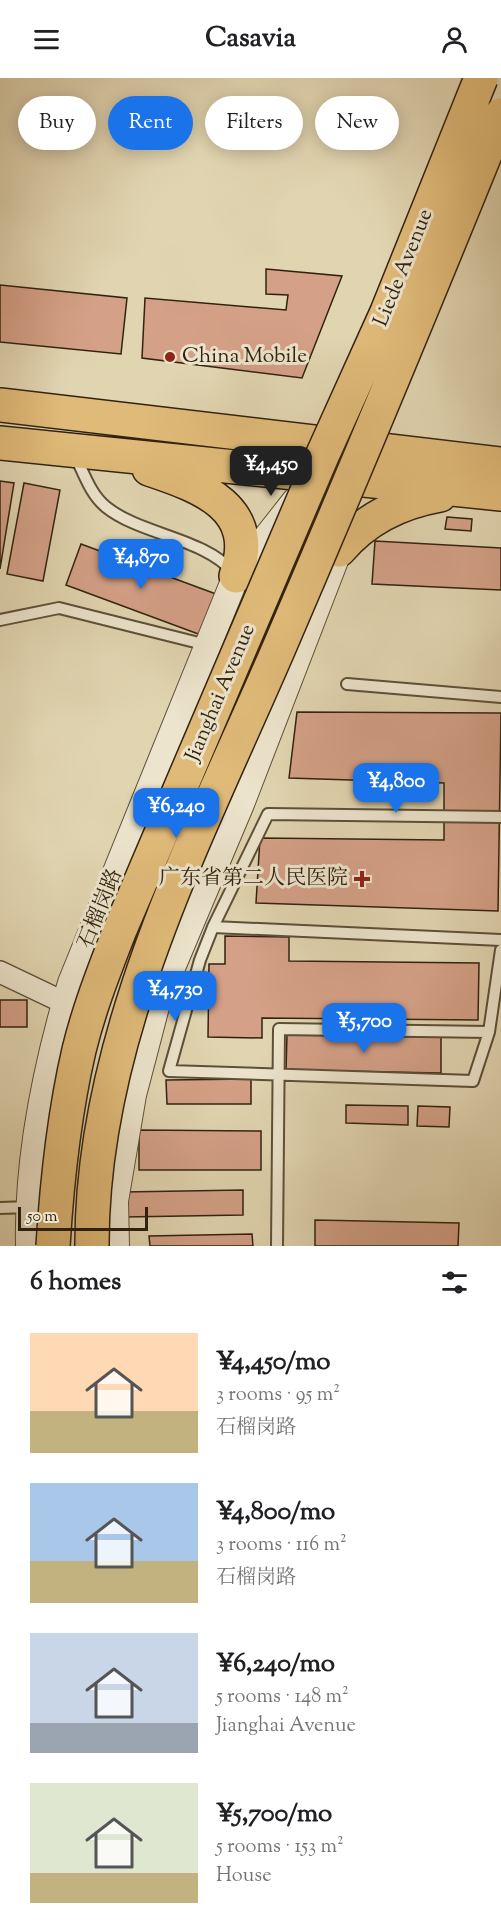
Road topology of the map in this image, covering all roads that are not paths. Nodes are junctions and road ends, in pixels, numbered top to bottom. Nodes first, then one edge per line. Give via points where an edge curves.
1 (481, 78) edge
2 (501, 115) edge
3 (0, 405) edge
4 (221, 429) junction
5 (0, 443) edge
6 (72, 451) junction
7 (335, 462) junction
8 (217, 464) junction
9 (501, 464) edge
10 (462, 476) junction
11 (501, 494) edge
12 (339, 550) junction
13 (236, 576) junction
14 (0, 620) edge
15 (208, 645) junction
16 (347, 684) dead end
17 (501, 697) edge
18 (155, 775) junction
19 (241, 804) junction
20 (501, 817) edge
21 (106, 897) junction
22 (201, 926) junction
23 (501, 940) edge
24 (501, 950) edge
25 (0, 972) edge
26 (65, 1003) junction
27 (489, 1032) junction
28 (278, 1075) junction
29 (30, 1207) junction
30 (0, 1208) edge
31 (29, 1246) edge
32 (53, 1246) edge
33 (92, 1246) edge
34 (116, 1246) edge
35 (277, 1246) edge

1 - 7 main road, Liede Avenue, bridge via 387,312
2 - 7 main road, Liede Avenue, bridge
3 - 4 main road
4 - 7 main road
4 - 8 main road
5 - 6 main road
6 - 8 main road
6 - 13 lane via 106,507 208,554
6 - 13 main road via 182,480 223,504 234,517 243,545
7 - 8 main road
7 - 10 main road
7 - 12 street
7 - 13 street, 石榴岗路
7 - 32 main road, Jianghai Avenue, bridge via 124,921 95,995 65,1116
7 - 33 main road, Jianghai Avenue, bridge via 126,1023 101,1125 94,1178
9 - 10 main road
10 - 11 main road
10 - 12 main road via 396,506 356,532
12 - 19 street
13 - 15 street, 石榴岗路
14 - 15 lane via 59,608
15 - 18 street, 石榴岗路
16 - 17 lane
18 - 19 street via 162,801 173,814 185,819 208,818
18 - 21 street, 石榴岗路
19 - 22 street
20 - 22 lane via 268,814
21 - 22 street via 149,886 169,890
21 - 26 street, 石榴岗路
22 - 23 lane
22 - 28 lane via 200,960 169,1071
22 - 34 street via 157,1003 133,1095 114,1201
24 - 27 lane
25 - 26 street
26 - 29 street, 石榴岗路 via 42,1100
27 - 28 lane via 473,1081
27 - 28 lane via 279,1029
28 - 35 lane
29 - 30 lane
29 - 31 street, 石榴岗路

